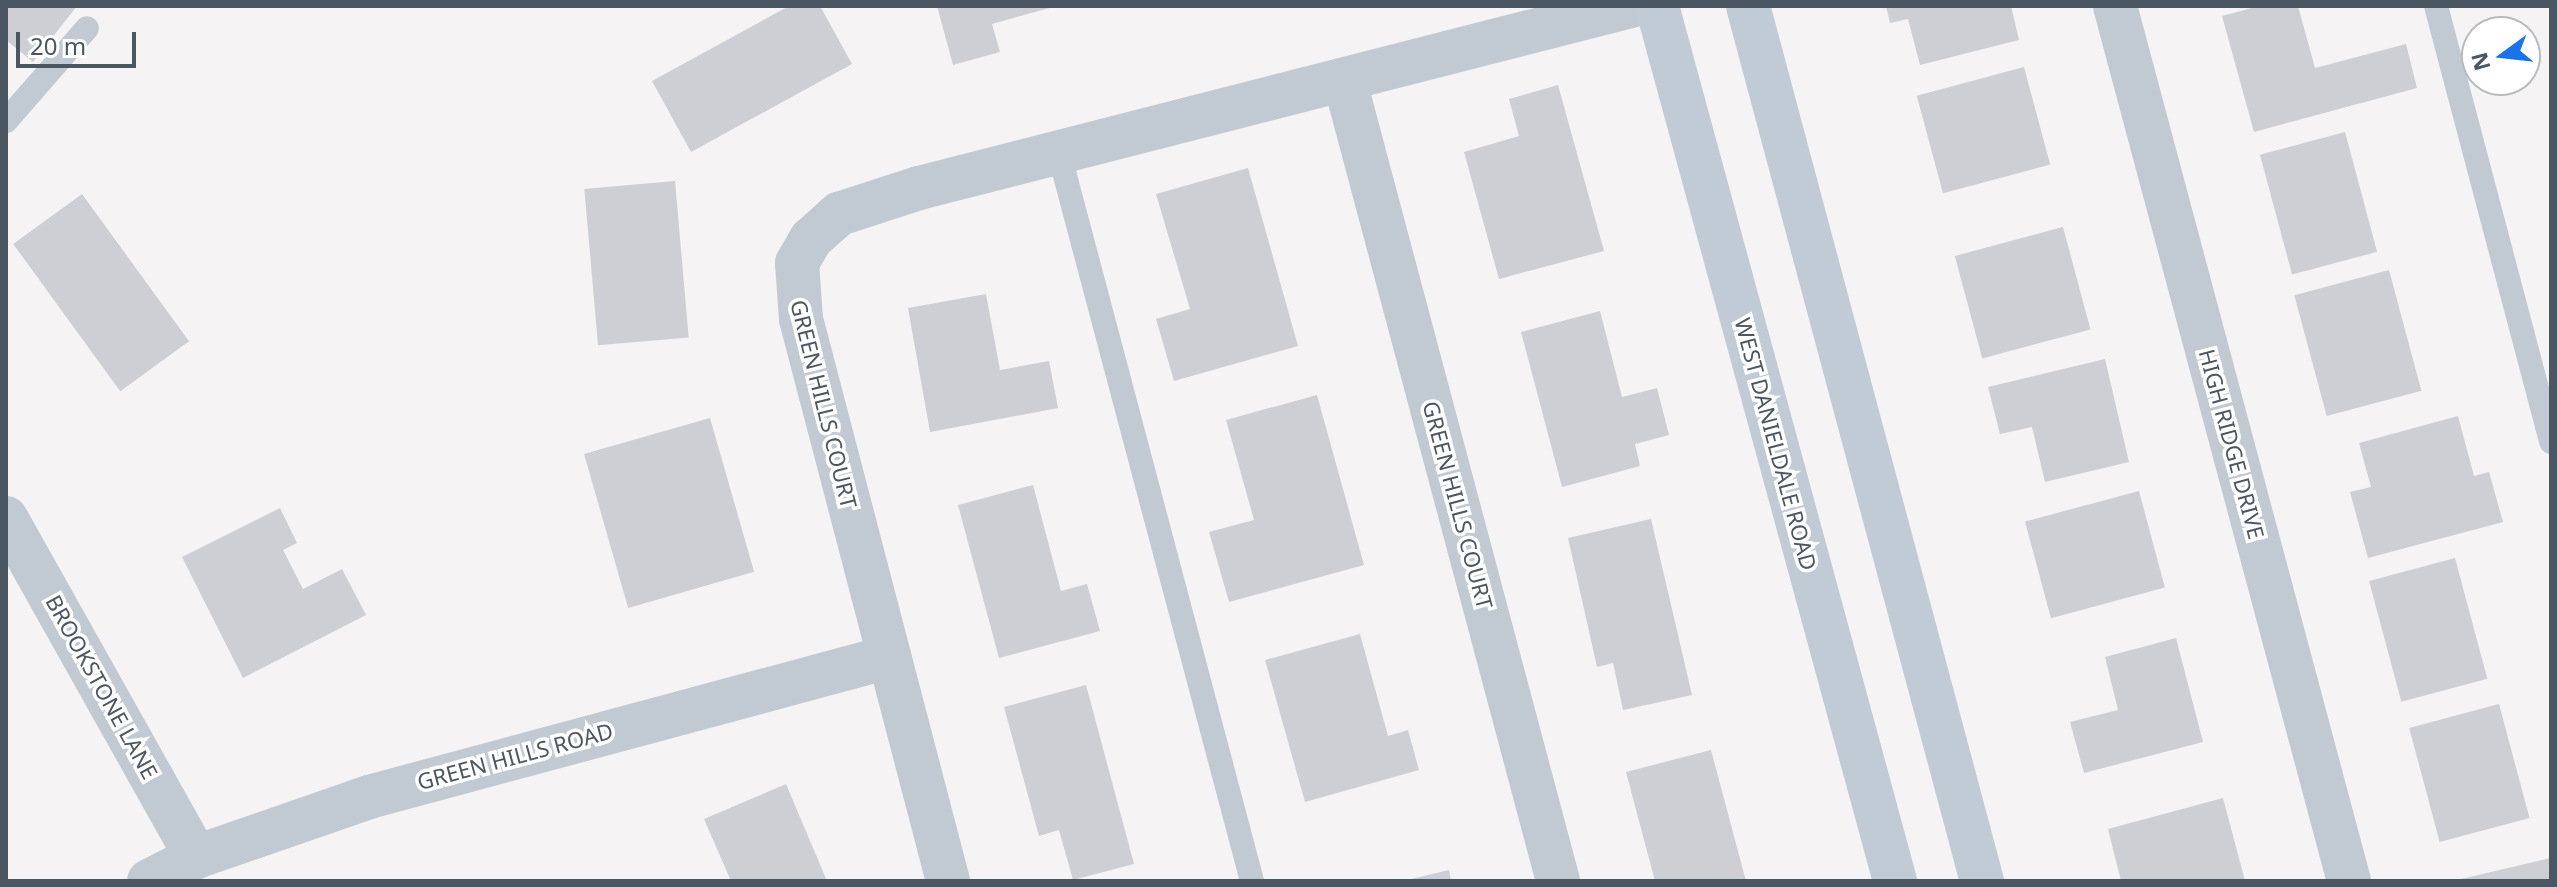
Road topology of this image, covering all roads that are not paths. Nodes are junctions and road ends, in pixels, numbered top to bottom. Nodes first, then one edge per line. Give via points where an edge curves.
1 (1631, 6) edge
2 (1657, 6) edge
3 (1748, 6) edge
4 (2115, 6) edge
5 (2436, 6) edge
6 (87, 28) dead end
7 (1345, 82) junction
8 (6, 121) edge
9 (1059, 153) junction
10 (2551, 442) edge
11 (6, 518) edge
12 (889, 657) junction
13 (196, 857) junction
14 (149, 881) edge
15 (948, 881) edge
16 (1252, 881) edge
17 (1558, 881) edge
18 (1895, 881) edge
19 (1982, 881) edge
20 (2349, 881) edge

1 - 7 street, GREEN HILLS COURT
2 - 18 main road, WEST DANIELDALE ROAD
3 - 19 main road
4 - 20 street, HIGH RIDGE DRIVE
5 - 10 lane
6 - 8 lane
7 - 9 street, GREEN HILLS COURT
7 - 17 street, GREEN HILLS COURT
9 - 12 street, GREEN HILLS COURT via 839,214 811,239 797,263 801,319
9 - 16 lane
11 - 13 street, BROOKSTONE LANE
12 - 13 street, GREEN HILLS ROAD via 369,797
12 - 15 street, GREEN HILLS COURT
13 - 14 street, GREEN HILLS ROAD

